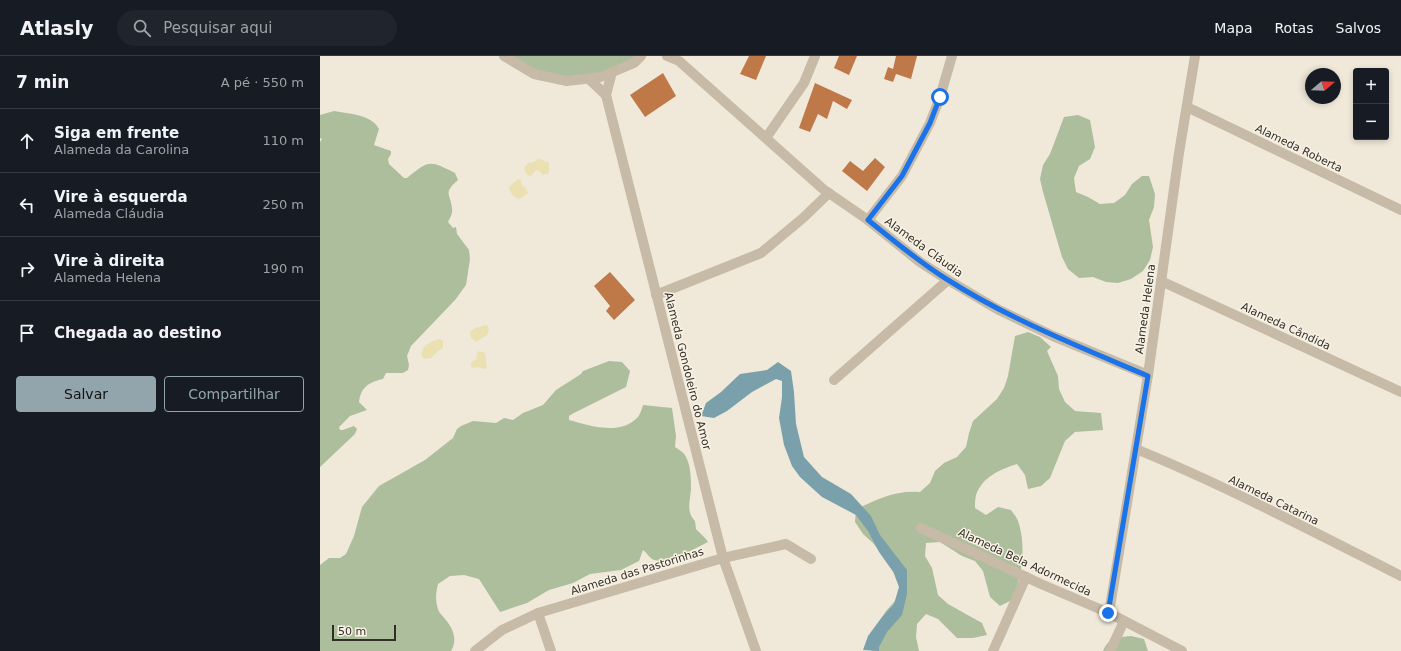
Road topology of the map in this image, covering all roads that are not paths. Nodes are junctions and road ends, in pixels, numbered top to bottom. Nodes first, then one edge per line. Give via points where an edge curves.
1 (504, 56) edge
2 (641, 56) edge
3 (667, 56) edge
4 (814, 56) edge
5 (952, 56) edge
6 (1195, 56) edge
7 (677, 58) edge
8 (612, 72) junction
9 (589, 79) junction
10 (606, 95) junction
11 (1187, 106) junction
12 (766, 138) junction
13 (829, 193) junction
14 (1401, 210) edge
15 (868, 220) junction
16 (948, 280) junction
17 (1161, 281) junction
18 (656, 294) junction
19 (1148, 376) junction
20 (834, 380) dead end
21 (1401, 392) edge
22 (1136, 449) junction
23 (921, 528) dead end
24 (723, 558) junction
25 (811, 559) dead end
26 (1401, 576) edge
27 (1026, 577) junction
28 (538, 613) junction
29 (1108, 613) junction
30 (1124, 621) junction
31 (475, 651) edge
32 (551, 651) edge
33 (756, 651) edge
34 (993, 651) edge
35 (1110, 651) edge
36 (1182, 651) edge

1 - 9 street via 534,74 567,81
2 - 8 street via 634,63
3 - 7 street, Alameda Cláudia
4 - 12 street via 804,83
5 - 15 street via 930,123 902,176
6 - 11 street, Alameda Helena
7 - 12 street, Alameda Cláudia
8 - 9 street via 601,78
8 - 10 street, Alameda Gondoleiro do Amor
9 - 10 street
10 - 18 street, Alameda Gondoleiro do Amor
11 - 14 street, Alameda Roberta
11 - 17 street, Alameda Helena
12 - 13 street, Alameda Cláudia
13 - 15 street, Alameda Cláudia
13 - 18 street via 761,253
15 - 16 street, Alameda Cláudia via 920,262
16 - 19 street, Alameda Cláudia via 997,309 1053,336
16 - 20 street
17 - 19 street, Alameda Helena
17 - 21 street, Alameda Cândida
18 - 24 street, Alameda Gondoleiro do Amor
19 - 22 street, Alameda Helena
22 - 26 street, Alameda Catarina
22 - 29 street, Alameda Helena
23 - 27 street, Alameda Bela Adormecida
24 - 25 street, Alameda das Pastorinhas via 786,544
24 - 28 street, Alameda das Pastorinhas
24 - 33 street, Alameda Gondoleiro do Amor
27 - 29 street, Alameda Bela Adormecida
27 - 34 street
28 - 31 street, Alameda das Pastorinhas via 502,630
28 - 32 street
29 - 30 street, Alameda Bela Adormecida
30 - 35 street
30 - 36 street, Alameda Bela Adormecida

